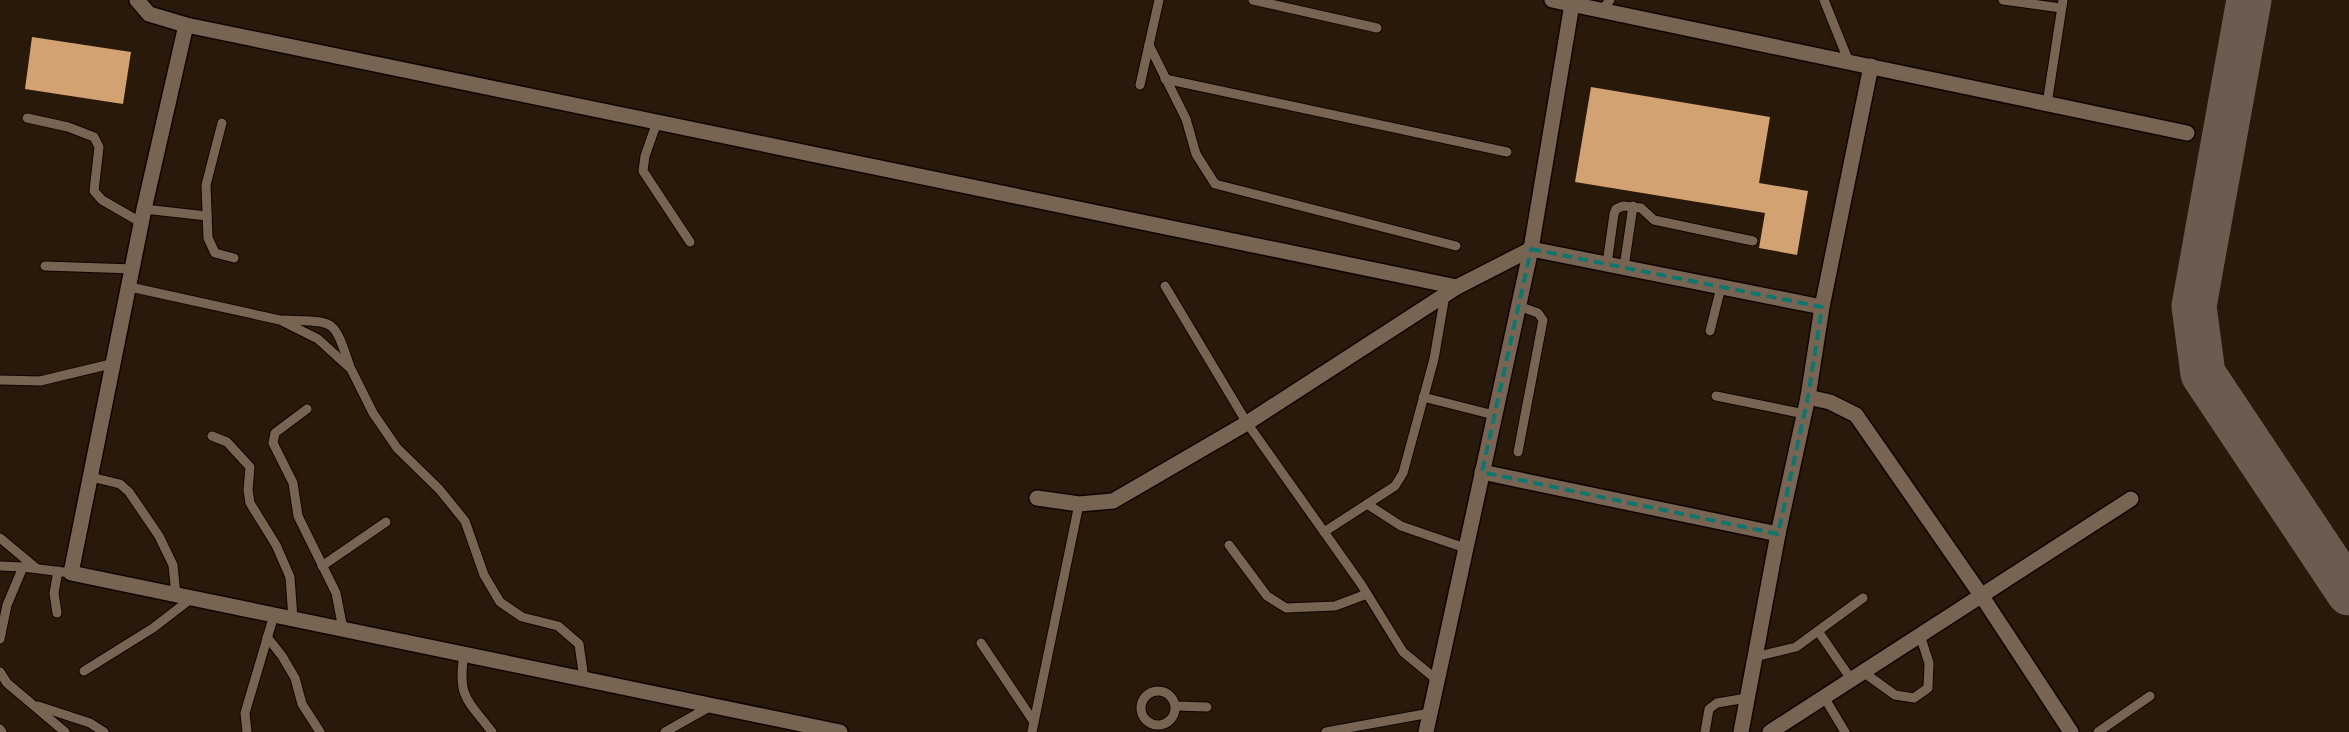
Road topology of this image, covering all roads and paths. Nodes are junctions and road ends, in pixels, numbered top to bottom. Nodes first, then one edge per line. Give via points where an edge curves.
1 (136, 0) edge
2 (1158, 0) edge
3 (1253, 0) edge
4 (1552, 0) edge
5 (1824, 0) edge
6 (2004, 0) edge
7 (1572, 4) junction
8 (2062, 4) edge
9 (1606, 5) edge
10 (186, 24) junction
11 (1377, 28) dead end
12 (1148, 45) junction
13 (1849, 62) junction
14 (1871, 66) junction
15 (1165, 79) junction
16 (1140, 85) dead end
17 (2047, 104) junction
18 (27, 118) dead end
19 (222, 122) dead end
20 (657, 122) junction
21 (2187, 133) dead end
22 (1507, 152) dead end
23 (1633, 206) junction
24 (143, 216) junction
25 (208, 216) junction
26 (1753, 241) dead end
27 (690, 242) dead end
28 (1456, 246) dead end
29 (1531, 249) junction
30 (234, 258) dead end
31 (1607, 264) junction
32 (44, 266) dead end
33 (1624, 267) junction
34 (134, 269) junction
35 (1165, 286) dead end
36 (130, 287) junction
37 (1721, 287) junction
38 (1451, 291) junction
39 (1518, 306) junction
40 (1822, 308) junction
41 (280, 320) junction
42 (1710, 331) dead end
43 (115, 363) junction
44 (351, 369) junction
45 (0, 380) edge
46 (1716, 396) dead end
47 (1423, 397) junction
48 (1808, 397) junction
49 (307, 409) dead end
50 (1805, 414) junction
51 (1494, 415) junction
52 (1247, 423) junction
53 (212, 436) dead end
54 (1518, 452) dead end
55 (1482, 472) junction
56 (90, 478) junction
57 (1037, 498) dead end
58 (2130, 499) dead end
59 (1079, 504) junction
60 (1367, 504) junction
61 (386, 522) dead end
62 (1324, 532) junction
63 (1778, 534) junction
64 (0, 538) edge
65 (1229, 545) dead end
66 (1465, 548) junction
67 (0, 566) edge
68 (23, 566) junction
69 (322, 566) junction
70 (38, 569) junction
71 (65, 572) junction
72 (1368, 594) junction
73 (176, 595) junction
74 (1981, 595) junction
75 (192, 598) junction
76 (1863, 598) dead end
77 (56, 613) dead end
78 (274, 615) junction
79 (293, 619) junction
80 (343, 629) junction
81 (1818, 631) junction
82 (1920, 634) junction
83 (267, 638) junction
84 (0, 639) edge
85 (981, 643) dead end
86 (464, 654) junction
87 (1755, 657) junction
88 (84, 671) dead end
89 (0, 672) edge
90 (1857, 675) junction
91 (584, 679) junction
92 (1437, 680) junction
93 (2150, 696) dead end
94 (1824, 697) junction
95 (1747, 698) junction
96 (35, 705) junction
97 (711, 705) junction
98 (1176, 706) junction
99 (1207, 706) dead end
100 (1430, 713) junction
101 (1034, 722) junction
102 (1154, 729) edge
103 (1777, 730) edge
104 (65, 732) edge
105 (104, 732) edge
106 (247, 732) edge
107 (320, 732) edge
108 (492, 732) edge
109 (664, 732) edge
110 (840, 732) edge
111 (1032, 732) edge
112 (1326, 732) edge
113 (1426, 732) edge
114 (1704, 732) edge
115 (1741, 732) edge
116 (1845, 732) edge
117 (2071, 732) edge
118 (2098, 732) edge

1 - 10 street via 149,14
2 - 12 lane
3 - 11 lane
4 - 7 street
5 - 13 lane
6 - 8 lane
7 - 9 street
7 - 29 street
8 - 17 lane
9 - 13 street
10 - 20 street
10 - 24 street
12 - 15 lane
12 - 16 lane
13 - 14 street
14 - 17 street
14 - 40 street
15 - 22 lane
15 - 28 lane via 1186,119 1196,154 1215,184
17 - 21 street
18 - 24 lane via 68,126 94,136 99,147 94,191 102,200
19 - 25 lane via 206,185
20 - 27 lane via 643,171
20 - 38 street
23 - 26 lane via 1641,208 1654,220
23 - 31 lane via 1616,209
23 - 33 lane
24 - 25 lane
24 - 34 street
25 - 30 lane via 211,246 216,252
29 - 31 street
29 - 38 street
29 - 39 street
31 - 33 street
32 - 34 lane
33 - 37 street
34 - 36 street
35 - 52 lane
36 - 41 lane
36 - 43 street
37 - 40 street
37 - 42 lane
38 - 47 lane
38 - 52 street
39 - 51 street
39 - 54 lane via 1538,313 1543,320
40 - 48 street
41 - 44 lane via 318,339
41 - 44 lane via 326,322 334,327
43 - 45 lane via 40,381
43 - 56 street
44 - 91 lane via 373,414 397,448 439,489 464,521 484,575 500,602 522,617 558,626 578,644
46 - 50 lane
47 - 51 lane
47 - 60 lane via 1403,473 1395,486
48 - 50 street
48 - 74 street via 1830,402 1856,415
49 - 69 lane via 275,433 273,443 293,483 298,516
50 - 63 street
51 - 55 street
52 - 59 street via 1113,501
52 - 62 lane
53 - 79 lane via 227,442 250,467 250,503 276,545 290,577
55 - 63 street
55 - 66 street
56 - 71 street
56 - 73 lane via 120,484 129,492 159,536 173,565
57 - 59 street
58 - 74 street
59 - 101 lane
60 - 62 lane
60 - 66 lane via 1401,526
61 - 69 lane
62 - 72 lane
63 - 87 street
64 - 70 lane
65 - 72 lane via 1267,596 1286,608 1335,606
66 - 92 street
67 - 68 lane
68 - 70 lane
68 - 84 lane via 7,605
69 - 80 lane via 336,593
70 - 71 lane
71 - 73 street
71 - 77 lane via 54,593
72 - 92 lane via 1403,652
73 - 75 street
74 - 82 street
74 - 117 street
75 - 78 street
75 - 88 lane via 153,628
76 - 81 lane
78 - 79 street
78 - 83 lane
79 - 80 street
80 - 86 street
81 - 87 lane via 1796,648
81 - 90 lane
82 - 90 street
82 - 90 lane via 1929,663 1928,688 1914,698 1896,695
83 - 106 lane via 245,713
83 - 107 lane via 295,678 302,704
85 - 101 lane
86 - 91 street
86 - 108 lane via 461,674 463,695
87 - 95 street
89 - 96 lane via 7,683
90 - 94 street
91 - 97 street
92 - 100 street
93 - 118 lane
94 - 103 street
94 - 116 lane
95 - 114 lane via 1718,703 1709,709
95 - 115 street
96 - 104 lane
96 - 105 lane via 90,723
97 - 109 lane
97 - 110 street
98 - 99 lane
98 - 102 lane via 1170,721
98 - 102 lane via 1171,696 1162,691 1151,692 1143,700 1141,710
100 - 112 lane
100 - 113 street
101 - 111 lane

